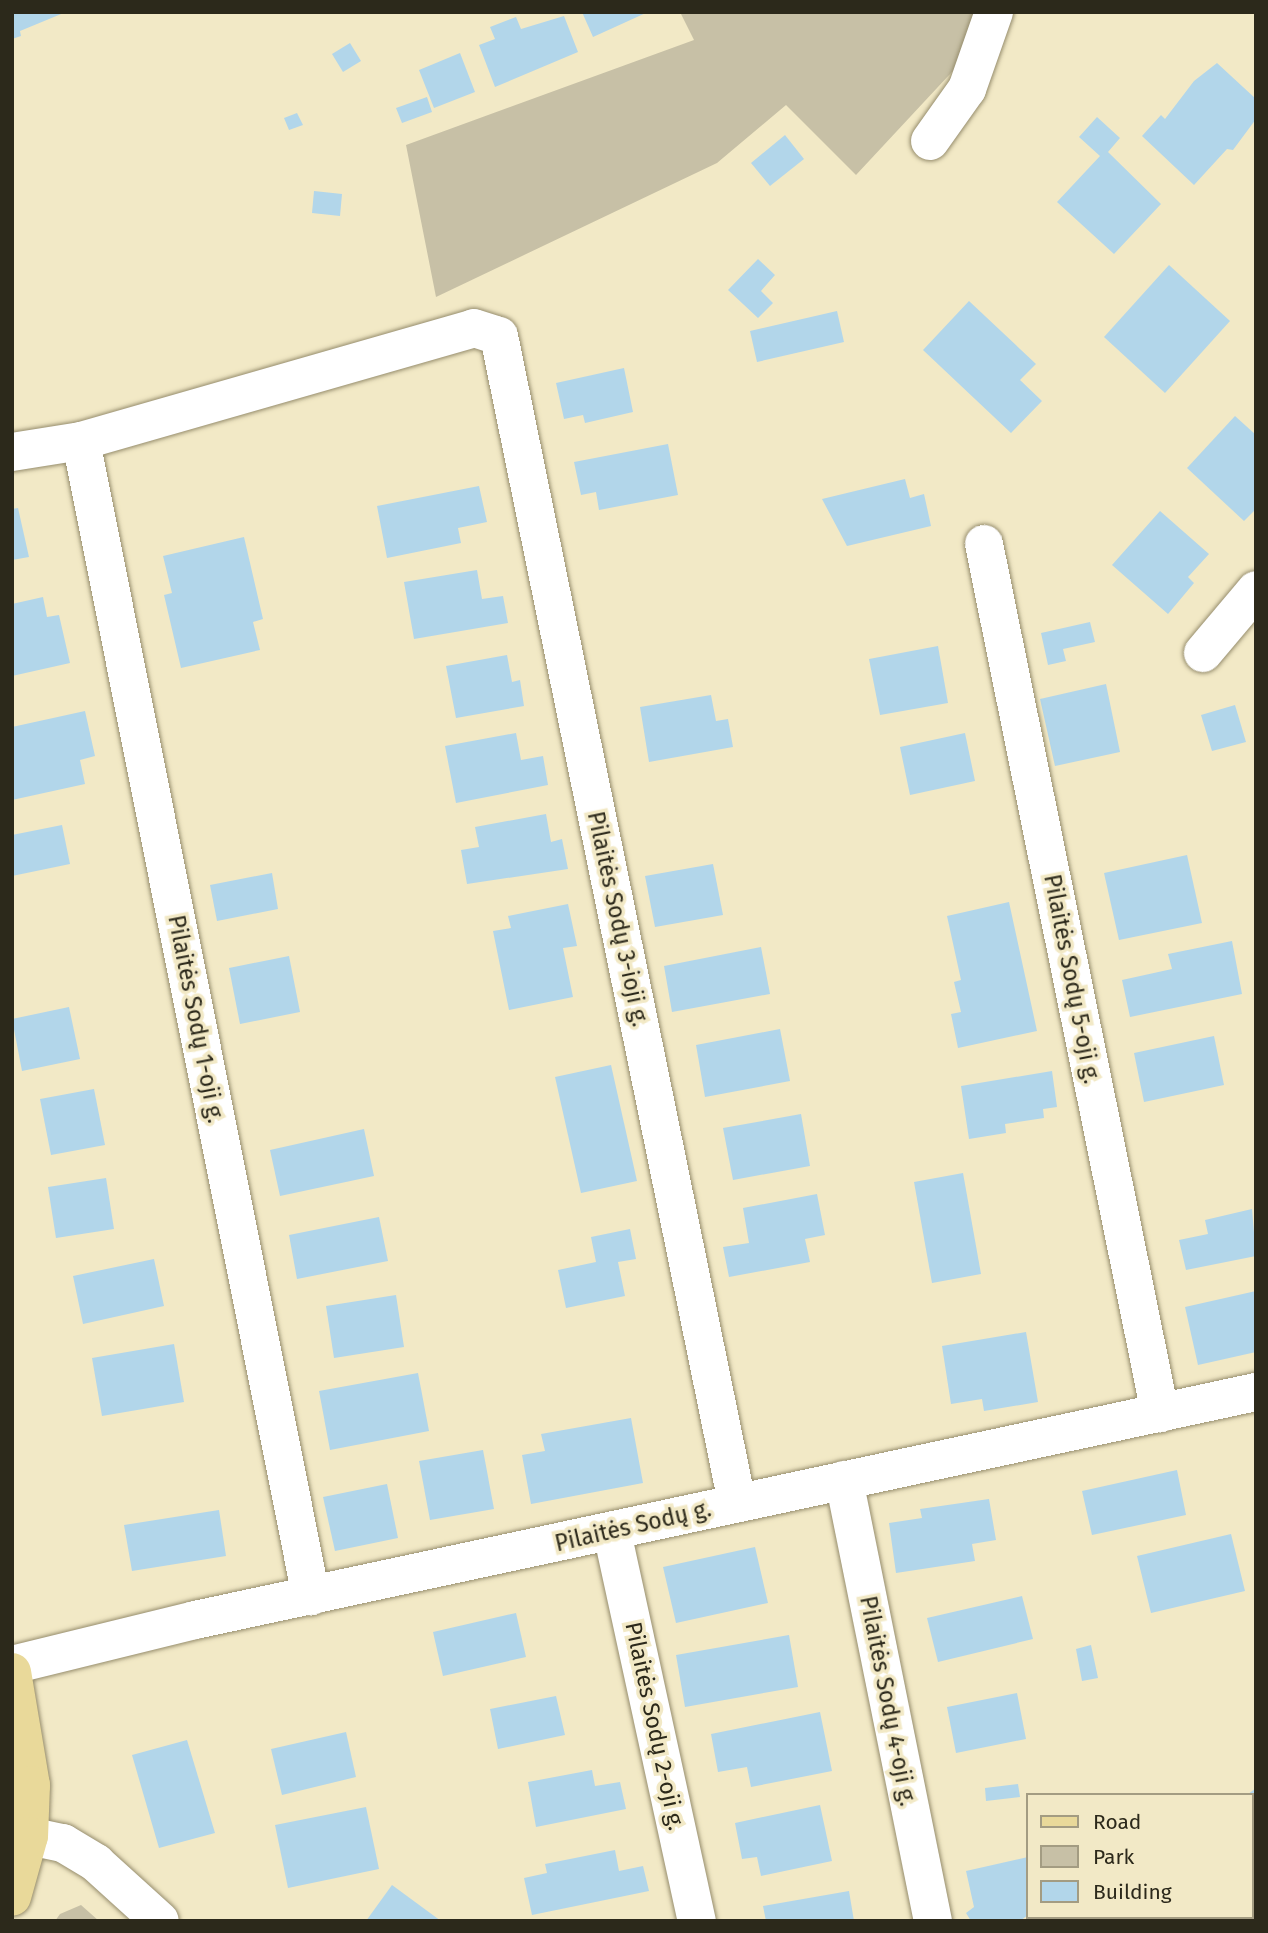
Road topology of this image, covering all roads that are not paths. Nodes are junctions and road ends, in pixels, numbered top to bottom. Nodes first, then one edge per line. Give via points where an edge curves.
1 (994, 12) edge
2 (930, 141) dead end
3 (81, 441) junction
4 (12, 452) edge
5 (984, 544) dead end
6 (1256, 590) edge
7 (1203, 653) dead end
8 (1255, 1396) edge
9 (1160, 1413) junction
10 (845, 1480) junction
11 (737, 1503) junction
12 (612, 1532) junction
13 (311, 1596) junction
14 (12, 1665) edge
15 (12, 1672) edge
16 (29, 1836) junction
17 (12, 1897) edge
18 (160, 1921) edge
19 (698, 1921) edge
20 (933, 1921) edge

1 - 2 street via 967,89
3 - 4 street
3 - 11 street, Pilaitės Sodų 3-ioji g. via 474,328 499,336
3 - 13 street, Pilaitės Sodų 1-oji g.
5 - 9 street, Pilaitės Sodų 5-oji g.
6 - 7 street
8 - 9 street, Pilaitės Sodų g.
9 - 10 street, Pilaitės Sodų g.
10 - 11 street, Pilaitės Sodų g.
10 - 20 street, Pilaitės Sodų 4-oji g.
11 - 12 street, Pilaitės Sodų g.
12 - 13 street, Pilaitės Sodų g.
12 - 19 street, Pilaitės Sodų 2-oji g.
13 - 14 street, Pilaitės Sodų g.
15 - 16 main road via 31,1785
16 - 17 main road
16 - 18 street via 63,1843 96,1863

